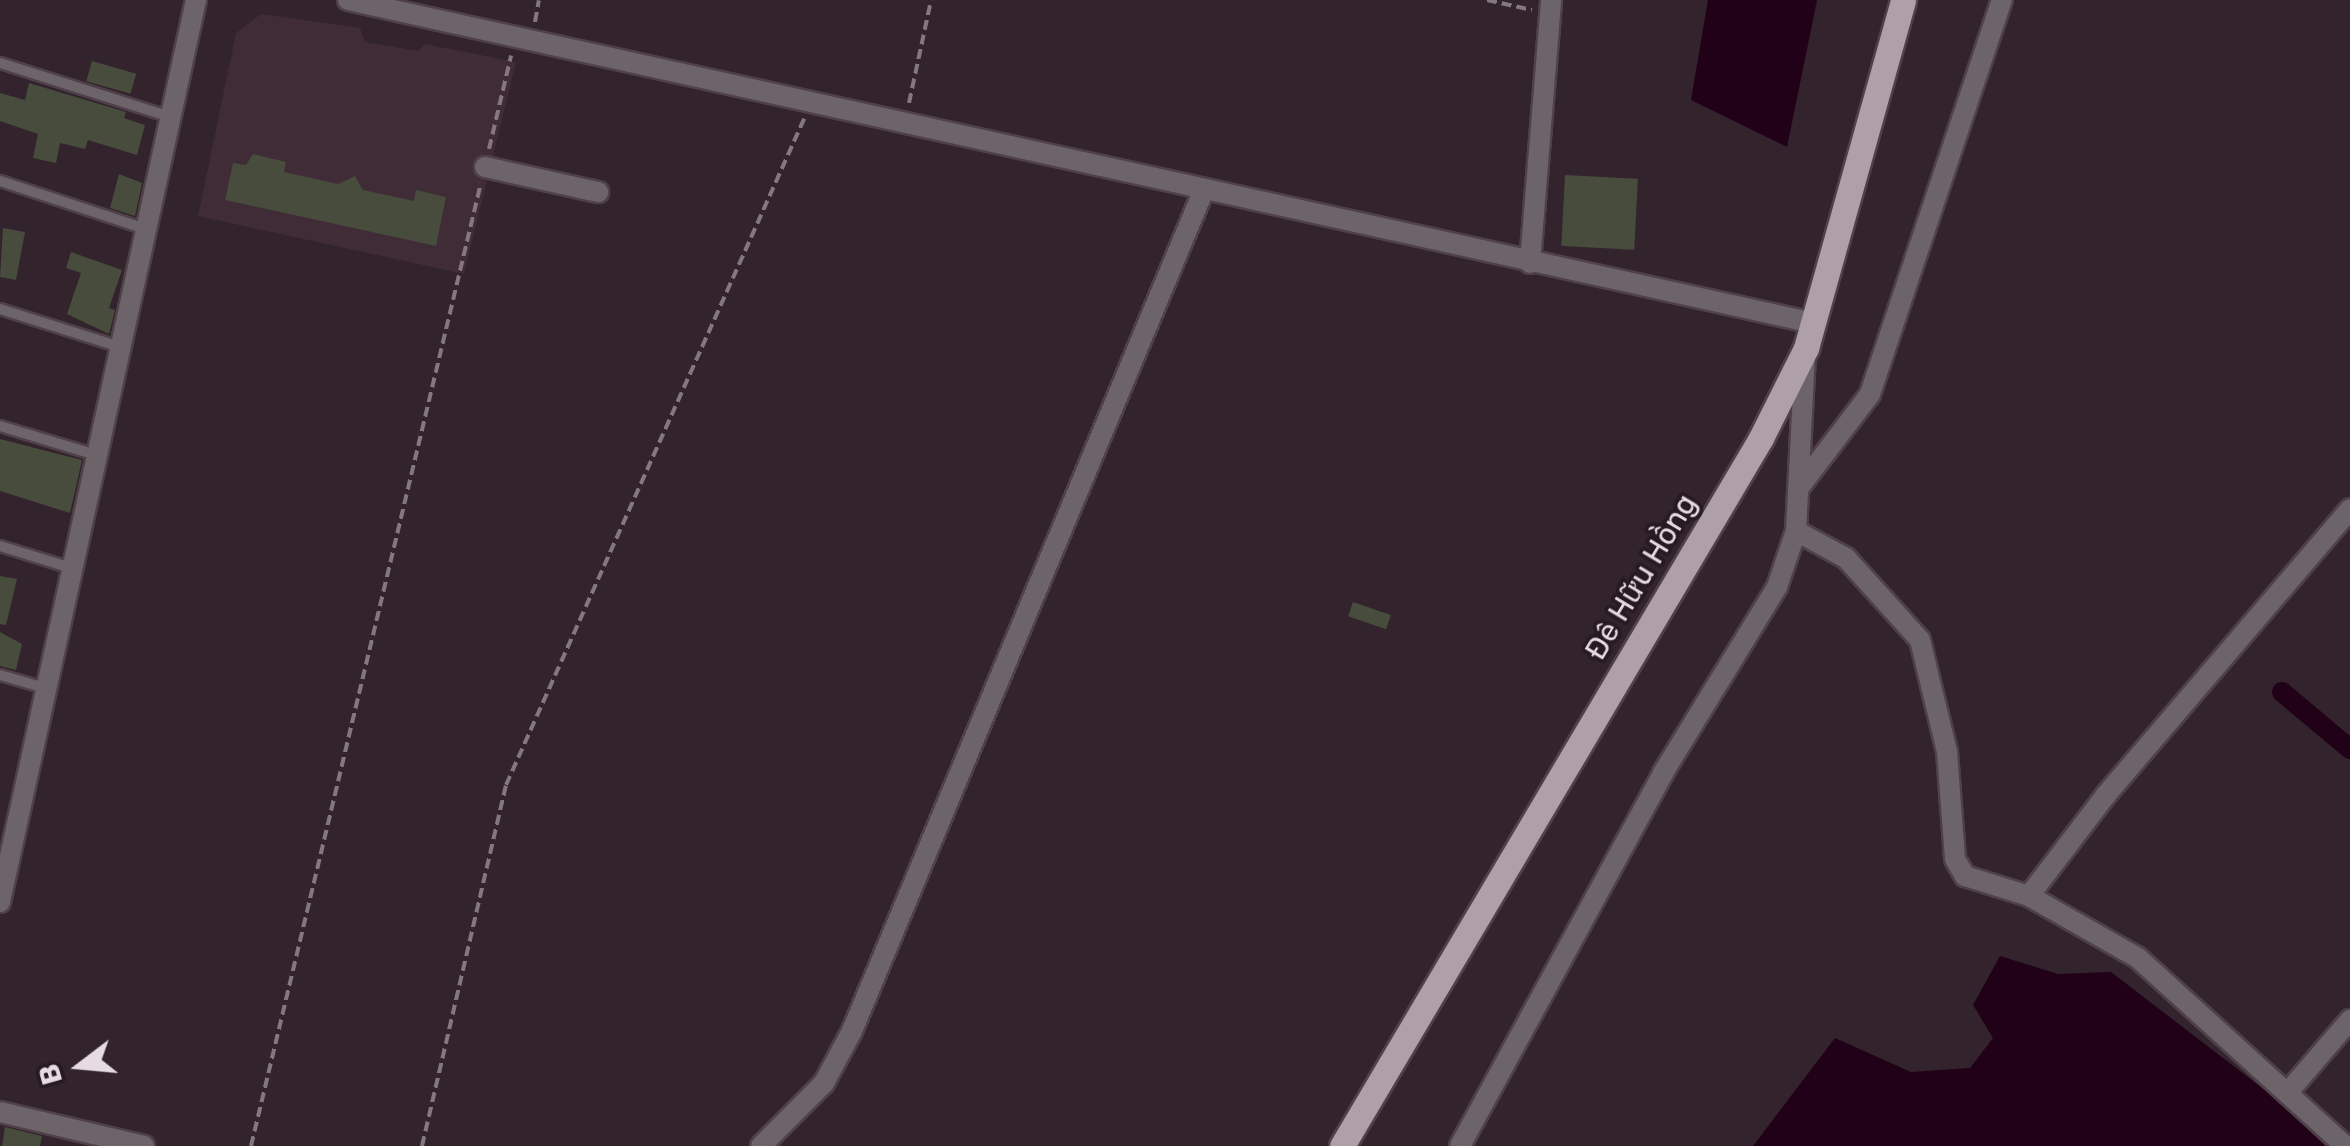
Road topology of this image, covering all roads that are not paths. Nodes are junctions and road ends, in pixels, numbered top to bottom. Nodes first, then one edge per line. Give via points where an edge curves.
1 (348, 0) edge
2 (1903, 0) edge
3 (2002, 0) edge
4 (192, 1) edge
5 (1550, 7) edge
6 (0, 63) edge
7 (170, 118) junction
8 (485, 167) road end
9 (0, 182) edge
10 (598, 192) dead end
11 (1203, 192) junction
12 (146, 229) junction
13 (1530, 263) junction
14 (0, 309) edge
15 (1809, 335) junction
16 (120, 347) junction
17 (0, 426) edge
18 (96, 455) junction
19 (1798, 489) junction
20 (2350, 508) edge
21 (1796, 532) junction
22 (0, 546) edge
23 (71, 568) junction
24 (0, 676) edge
25 (45, 688) junction
26 (2029, 896) junction
27 (0, 902) edge
28 (2350, 1020) edge
29 (2289, 1091) junction
30 (0, 1112) edge
31 (144, 1146) edge
32 (761, 1146) edge
33 (1342, 1146) edge
34 (1460, 1146) edge
35 (2345, 1146) edge

1 - 11 street
2 - 15 main road, Đê Hữu Hồng
3 - 19 street via 1870,394
4 - 7 street
5 - 13 street
6 - 7 lane
7 - 12 street
8 - 10 street
9 - 12 lane
11 - 13 street
11 - 32 street via 852,1031 824,1082
12 - 16 street
13 - 15 street
14 - 16 lane
15 - 19 street
15 - 33 main road, Đê Hữu Hồng via 1760,438
16 - 18 street
17 - 18 lane
18 - 23 street
19 - 21 street
20 - 26 street via 2106,795
21 - 26 street via 1846,558 1920,640 1947,752 1955,858 1965,876
21 - 34 street via 1777,587 1663,773
22 - 23 lane
23 - 25 street
24 - 25 lane
25 - 27 street
26 - 29 street via 2138,958
28 - 29 street
29 - 35 street
30 - 31 street

